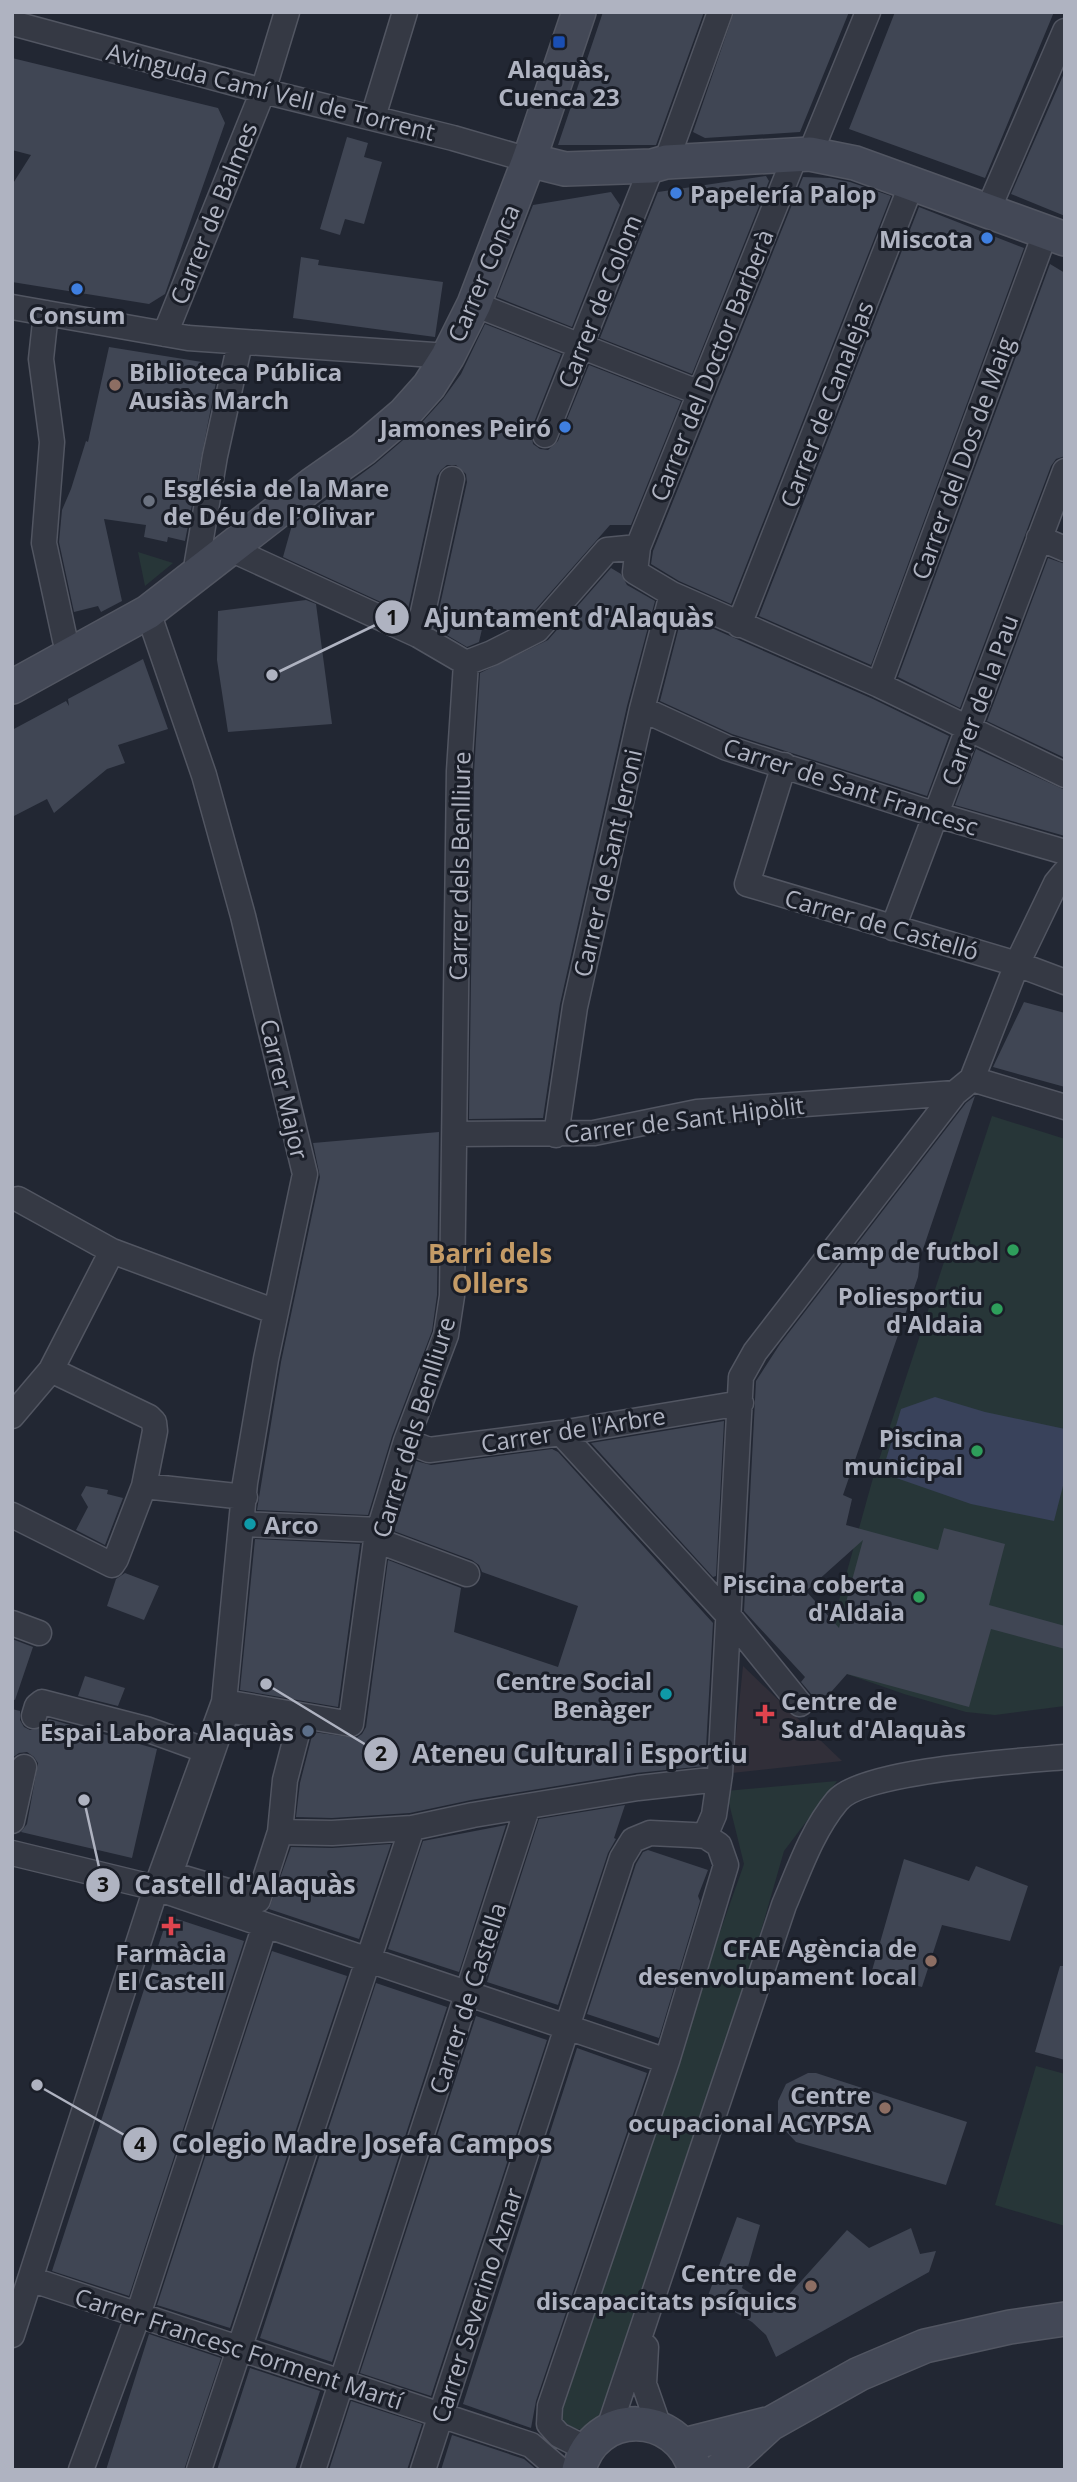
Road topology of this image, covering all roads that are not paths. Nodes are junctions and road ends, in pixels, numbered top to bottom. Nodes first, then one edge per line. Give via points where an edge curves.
1 (15, 12) edge
2 (287, 12) edge
3 (405, 12) edge
4 (579, 12) edge
5 (720, 12) edge
6 (868, 12) edge
7 (12, 21) edge
8 (1065, 31) edge
9 (262, 91) junction
10 (373, 117) junction
11 (803, 154) junction
12 (529, 160) junction
13 (659, 164) junction
14 (912, 183) junction
15 (988, 210) junction
16 (1055, 235) edge
17 (474, 304) junction
18 (12, 307) edge
19 (46, 313) junction
20 (165, 334) junction
21 (240, 343) junction
22 (581, 346) junction
23 (448, 356) junction
24 (700, 393) junction
25 (545, 435) dead end
26 (1065, 471) edge
27 (452, 480) dead end
28 (1039, 538) junction
29 (232, 546) junction
30 (638, 547) junction
31 (1065, 549) edge
32 (197, 562) dead end
33 (672, 594) junction
34 (148, 612) junction
35 (739, 625) junction
36 (418, 635) junction
37 (65, 640) dead end
38 (466, 663) junction
39 (879, 685) junction
40 (12, 687) edge
41 (642, 709) junction
42 (969, 728) junction
43 (784, 765) junction
44 (1065, 775) edge
45 (937, 815) junction
46 (1065, 852) edge
47 (1065, 872) edge
48 (893, 928) junction
49 (1017, 964) junction
50 (1065, 982) edge
51 (964, 1086) junction
52 (1065, 1107) edge
53 (455, 1134) junction
54 (556, 1135) junction
55 (14, 1197) edge
56 (111, 1251) junction
57 (276, 1312) junction
58 (51, 1370) junction
59 (741, 1403) junction
60 (12, 1416) edge
61 (561, 1433) junction
62 (406, 1441) junction
63 (144, 1486) junction
64 (245, 1497) junction
65 (12, 1515) edge
66 (242, 1524) junction
67 (378, 1535) junction
68 (467, 1574) dead end
69 (728, 1615) junction
70 (12, 1623) edge
71 (39, 1633) dead end
72 (223, 1702) junction
73 (800, 1704) dead end
74 (34, 1716) dead end
75 (206, 1751) junction
76 (1065, 1757) edge
77 (18, 1766) edge
78 (719, 1779) junction
79 (12, 1791) edge
80 (528, 1806) junction
81 (12, 1821) edge
82 (412, 1828) junction
83 (280, 1832) junction
84 (705, 1836) junction
85 (12, 1853) edge
86 (156, 1888) junction
87 (265, 1925) junction
88 (368, 1959) junction
89 (469, 1993) junction
90 (566, 2026) junction
91 (667, 2060) junction
92 (30, 2279) junction
93 (16, 2309) edge
94 (648, 2314) junction
95 (138, 2315) junction
96 (1065, 2319) edge
97 (12, 2335) edge
98 (240, 2348) junction
99 (341, 2382) junction
100 (440, 2415) junction
101 (770, 2424) junction
102 (531, 2445) junction
103 (679, 2447) edge
104 (591, 2450) edge
105 (81, 2470) edge
106 (199, 2470) edge
107 (313, 2470) edge
108 (423, 2470) edge
109 (532, 2470) edge
110 (560, 2470) edge
111 (720, 2470) edge

1 - 7 street
2 - 9 street, Carrer de Balmes
3 - 10 street
4 - 12 street, Carrer Conca
5 - 13 street, Carrer de Colom
6 - 11 street, Carrer del Doctor Barberà
7 - 9 street, Avinguda Camí Vell de Torrent
8 - 15 street
9 - 10 street, Avinguda Camí Vell de Torrent
9 - 20 street, Carrer de Balmes
10 - 12 street, Avinguda Camí Vell de Torrent
11 - 13 street
11 - 14 street via 855,163
11 - 24 street, Carrer del Doctor Barberà
12 - 13 street via 565,169
12 - 17 street, Carrer Conca
13 - 22 street, Carrer de Colom
14 - 15 street
14 - 35 street, Carrer de Canalejas
15 - 16 street
16 - 39 street, Carrer del Dos de Maig
17 - 22 street
17 - 23 street, Carrer Conca
18 - 19 street
19 - 20 street
19 - 37 street via 41,359 52,442 44,544
20 - 21 street
21 - 23 street
21 - 32 street
22 - 24 street
22 - 25 street, Carrer de Colom
23 - 29 street, Carrer Conca via 404,414
24 - 30 street, Carrer del Doctor Barberà
26 - 28 street, Carrer de la Pau
27 - 36 street
28 - 31 street
28 - 42 street, Carrer de la Pau
29 - 34 street, Carrer Conca
29 - 36 street
30 - 33 street via 635,572
30 - 38 street via 607,550 537,630
33 - 35 street
33 - 41 street, Carrer de Sant Jeroni
34 - 40 street, Carrer Conca
34 - 57 street, Carrer Major via 204,775 305,1174
35 - 39 street
36 - 38 street
38 - 53 street, Carrer dels Benlliure via 459,771
39 - 42 street
41 - 43 street, Carrer de Sant Francesc via 727,748
41 - 54 street, Carrer de Sant Jeroni via 575,1007
42 - 44 street
42 - 45 street, Carrer de la Pau
43 - 45 street, Carrer de Sant Francesc
43 - 48 street, Carrer de Castelló via 747,884
45 - 46 street, Carrer de Sant Francesc
45 - 48 street, Carrer de la Pau
47 - 49 street
48 - 49 street, Carrer de Castelló
49 - 50 street, Carrer de Castelló
49 - 51 street
51 - 52 street
51 - 54 street, Carrer de Sant Hipòlit via 697,1112 594,1133
51 - 59 street via 755,1352 741,1377
53 - 54 street, Carrer de Sant Hipòlit
53 - 62 street, Carrer dels Benlliure via 452,1296 446,1335
55 - 56 street
56 - 57 street
56 - 58 street
57 - 64 street, Carrer Major
58 - 60 street
58 - 63 street via 155,1422
59 - 61 street, Carrer de l'Arbre
59 - 69 street
61 - 62 street, Carrer de l'Arbre via 429,1450
61 - 69 street
62 - 67 street, Carrer dels Benlliure
63 - 64 street
63 - 65 street via 112,1564
64 - 66 street, Carrer Major
66 - 67 street
66 - 72 street, Carrer Major
67 - 68 street
67 - 72 street, Carrer dels Benlliure via 351,1724
69 - 73 street
69 - 78 street
70 - 71 street
72 - 75 street, Carrer Major
74 - 75 street via 42,1702 146,1729
75 - 86 street, Carrer Major
76 - 94 street via 919,1772 860,1787 838,1798 811,1840 784,1905
77 - 79 street
77 - 81 street
78 - 80 street
78 - 84 street via 714,1815
80 - 82 street
80 - 89 street, Carrer de Castella
82 - 83 street
82 - 88 street
83 - 83 street via 258,1900 170,1874 227,1710 300,1722 285,1780
84 - 90 street, Carrer Severino Aznar via 650,1833 633,1840 622,1858
84 - 91 street via 719,1845 726,1864
85 - 86 street
86 - 87 street
86 - 92 street, Carrer Major
87 - 88 street
87 - 95 street
88 - 89 street
88 - 98 street
89 - 90 street
89 - 99 street, Carrer de Castella
90 - 91 street
90 - 100 street, Carrer Severino Aznar
91 - 104 street via 550,2406 550,2424 559,2435
92 - 93 street, Carrer Major
92 - 95 street, Carrer Francesc Forment Martí
93 - 97 street, Carrer Major
94 - 103 street via 643,2384
94 - 104 street
95 - 98 street, Carrer Francesc Forment Martí
95 - 105 street
96 - 101 street via 1010,2326 925,2346 859,2374
98 - 99 street, Carrer Francesc Forment Martí
98 - 106 street
99 - 100 street, Carrer Francesc Forment Martí
99 - 107 street, Carrer de Castella
100 - 102 street, Carrer Francesc Forment Martí
100 - 108 street, Carrer Severino Aznar
101 - 103 street
101 - 111 street
102 - 109 street
102 - 110 street, Carrer Francesc Forment Martí
103 - 104 street via 642,2423 624,2424

